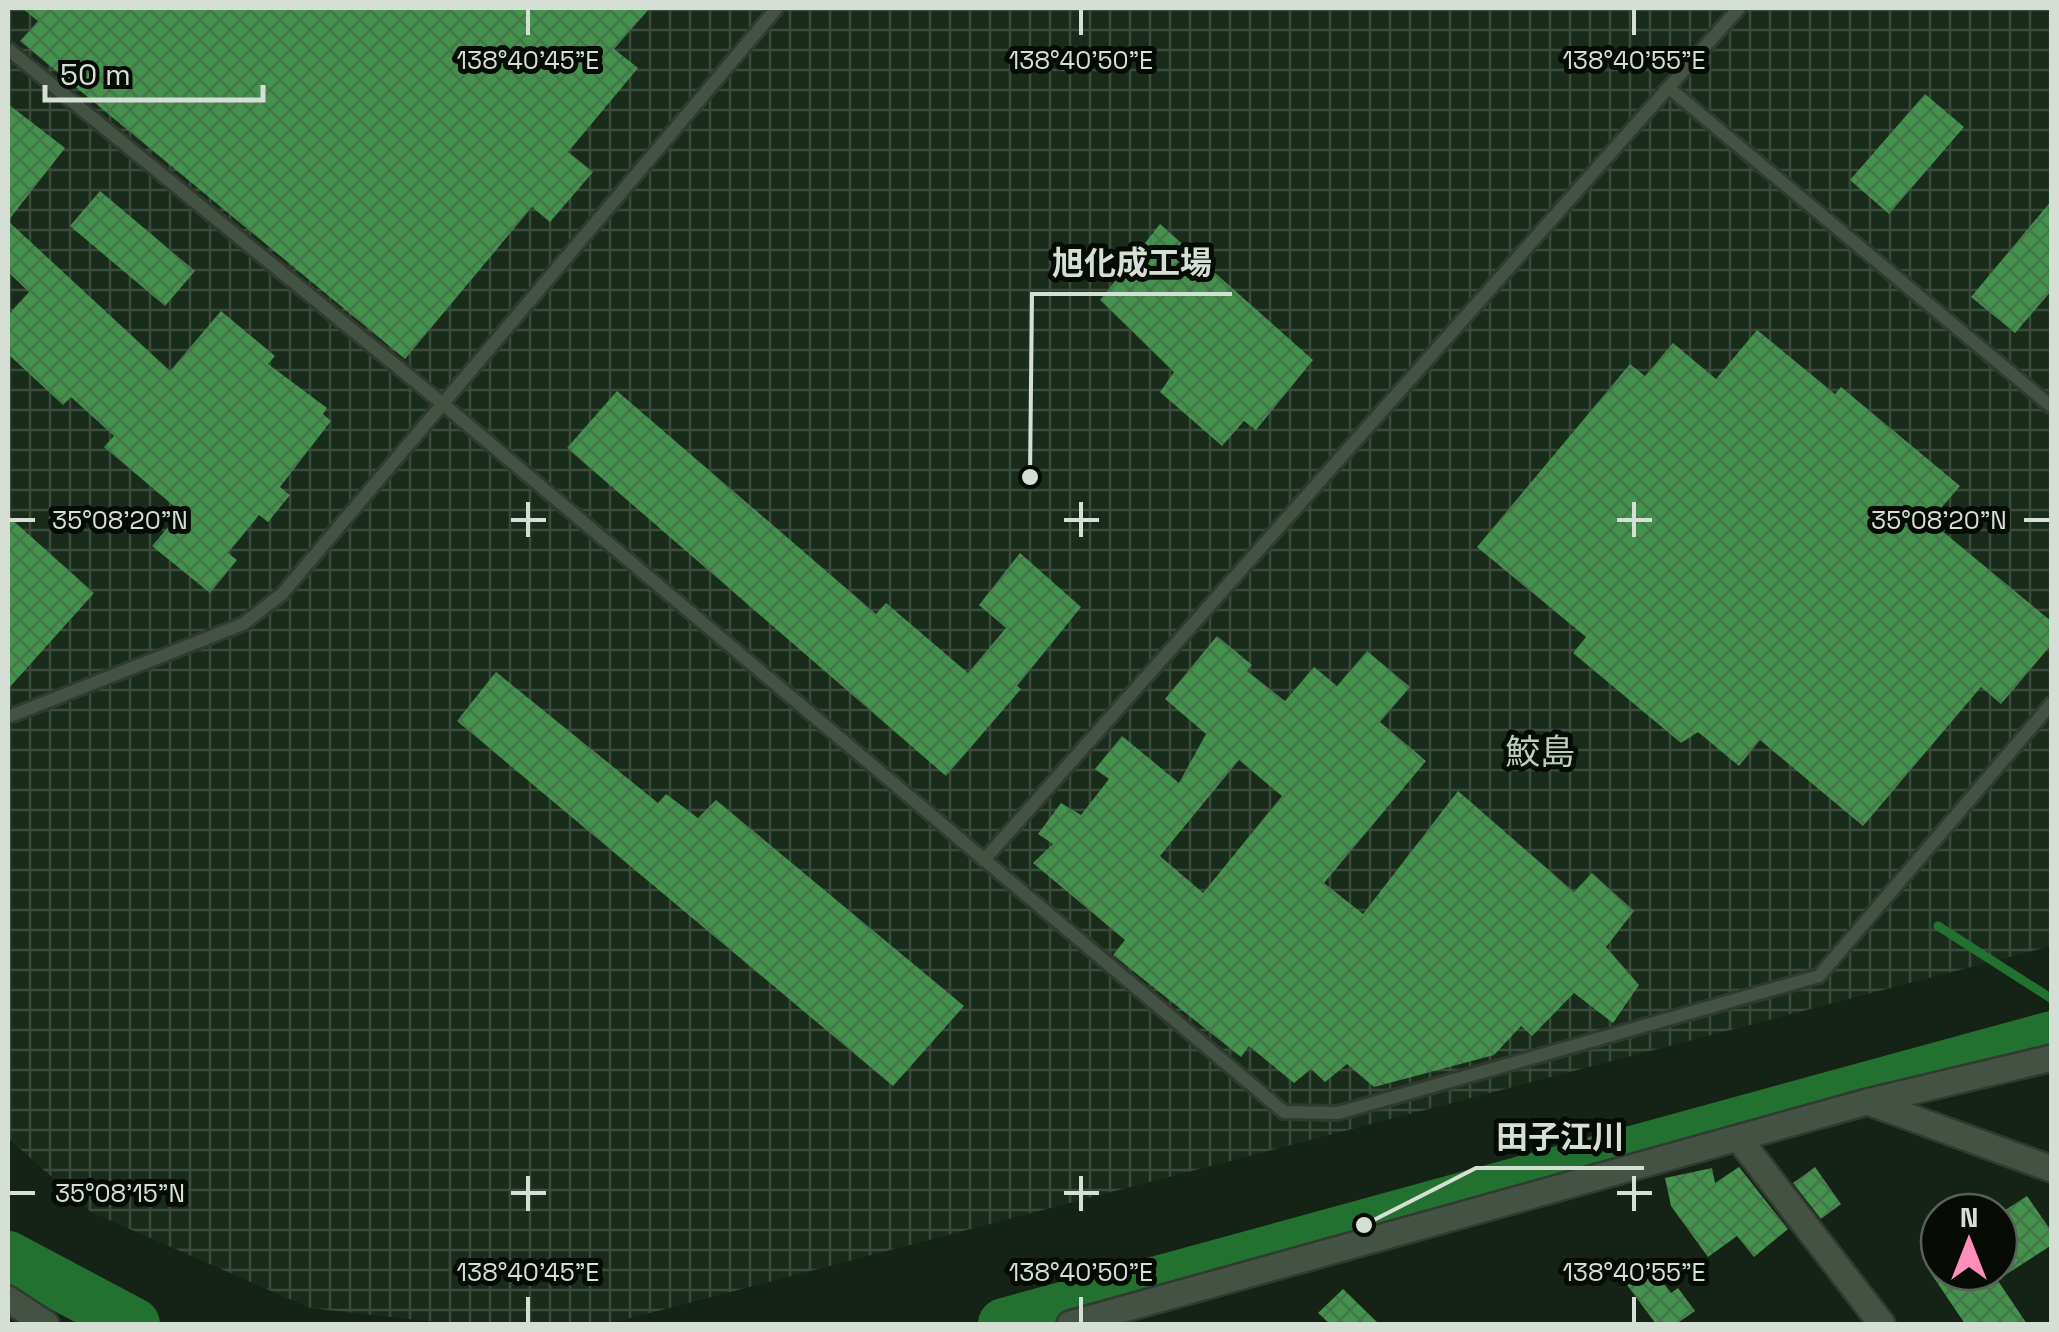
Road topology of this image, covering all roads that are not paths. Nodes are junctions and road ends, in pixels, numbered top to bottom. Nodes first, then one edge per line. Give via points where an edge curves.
1 (777, 8) edge
2 (1739, 8) edge
3 (8, 49) edge
4 (1669, 88) junction
5 (443, 404) junction
6 (2052, 407) edge
7 (2052, 702) edge
8 (8, 717) edge
9 (984, 860) junction
10 (2052, 1058) edge
11 (1867, 1102) junction
12 (1739, 1139) junction
13 (2052, 1169) edge
14 (8, 1300) edge
15 (46, 1324) edge
16 (1070, 1324) edge
17 (1882, 1324) edge

1 - 5 lane
2 - 4 lane
3 - 5 lane
4 - 6 lane
4 - 9 lane
5 - 8 lane via 282,594 244,624
5 - 9 lane
7 - 9 lane via 1819,976 1338,1113 1284,1112
10 - 11 street
11 - 12 street
11 - 13 street
12 - 16 street
12 - 17 street
14 - 15 street

